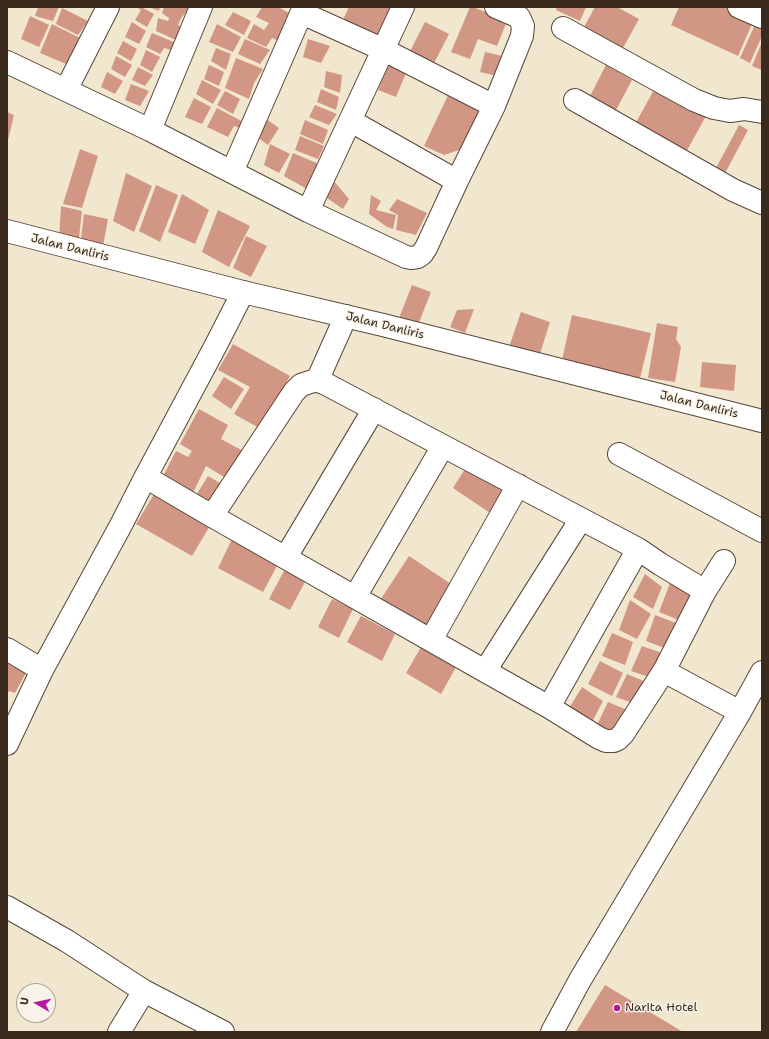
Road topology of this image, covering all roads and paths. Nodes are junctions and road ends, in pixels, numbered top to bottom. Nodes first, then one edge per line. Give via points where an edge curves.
1 (108, 7) edge
2 (201, 7) edge
3 (404, 7) edge
4 (496, 7) edge
5 (739, 7) edge
6 (303, 10) edge
7 (762, 17) edge
8 (563, 28) dead end
9 (384, 50) junction
10 (7, 62) edge
11 (66, 90) junction
12 (575, 100) dead end
13 (494, 106) junction
14 (762, 112) edge
15 (351, 120) junction
16 (150, 130) junction
17 (232, 172) junction
18 (457, 181) junction
19 (762, 203) edge
20 (308, 211) junction
21 (7, 232) edge
22 (243, 292) junction
23 (346, 316) junction
24 (317, 381) junction
25 (374, 409) junction
26 (762, 421) edge
27 (443, 446) junction
28 (619, 454) dead end
29 (154, 482) dead end
30 (518, 485) junction
31 (212, 516) junction
32 (581, 519) junction
33 (762, 531) edge
34 (638, 549) junction
35 (286, 558) junction
36 (724, 561) dead end
37 (705, 591) junction
38 (355, 597) junction
39 (431, 640) junction
40 (7, 649) edge
41 (42, 670) junction
42 (485, 671) junction
43 (664, 671) junction
44 (762, 672) edge
45 (549, 707) junction
46 (740, 712) junction
47 (9, 736) edge
48 (7, 907) edge
49 (144, 991) junction
50 (119, 1032) edge
51 (223, 1032) edge
52 (552, 1032) edge

1 - 11 street
2 - 16 street
3 - 9 street
4 - 13 street via 519,18 523,26 522,36
5 - 7 street
6 - 9 street
6 - 17 street
8 - 14 street via 701,103 730,112 744,109
9 - 13 street
9 - 15 street
10 - 11 street
11 - 16 street
12 - 19 street via 733,190
13 - 18 street
15 - 18 street
15 - 20 street
16 - 17 street
17 - 20 street
18 - 20 street via 426,248 418,257 406,257
21 - 22 street, Jalan Danliris
22 - 23 street, Jalan Danliris
22 - 41 street
23 - 24 street
23 - 26 street, Jalan Danliris
24 - 25 street
24 - 31 street via 301,385 294,392
25 - 27 street
25 - 35 street
27 - 30 street
27 - 38 street
28 - 33 street
29 - 31 street
30 - 32 street
30 - 39 street
31 - 35 street
32 - 34 street
32 - 42 street
34 - 37 street
34 - 45 street
35 - 38 street
36 - 37 street
37 - 43 street
38 - 39 street
39 - 42 street
40 - 41 street
41 - 47 street
42 - 45 street
43 - 45 street via 618,739 606,741 599,738
43 - 46 street
44 - 46 street
46 - 52 street via 580,980
48 - 49 street via 67,941
49 - 50 street
49 - 51 street

